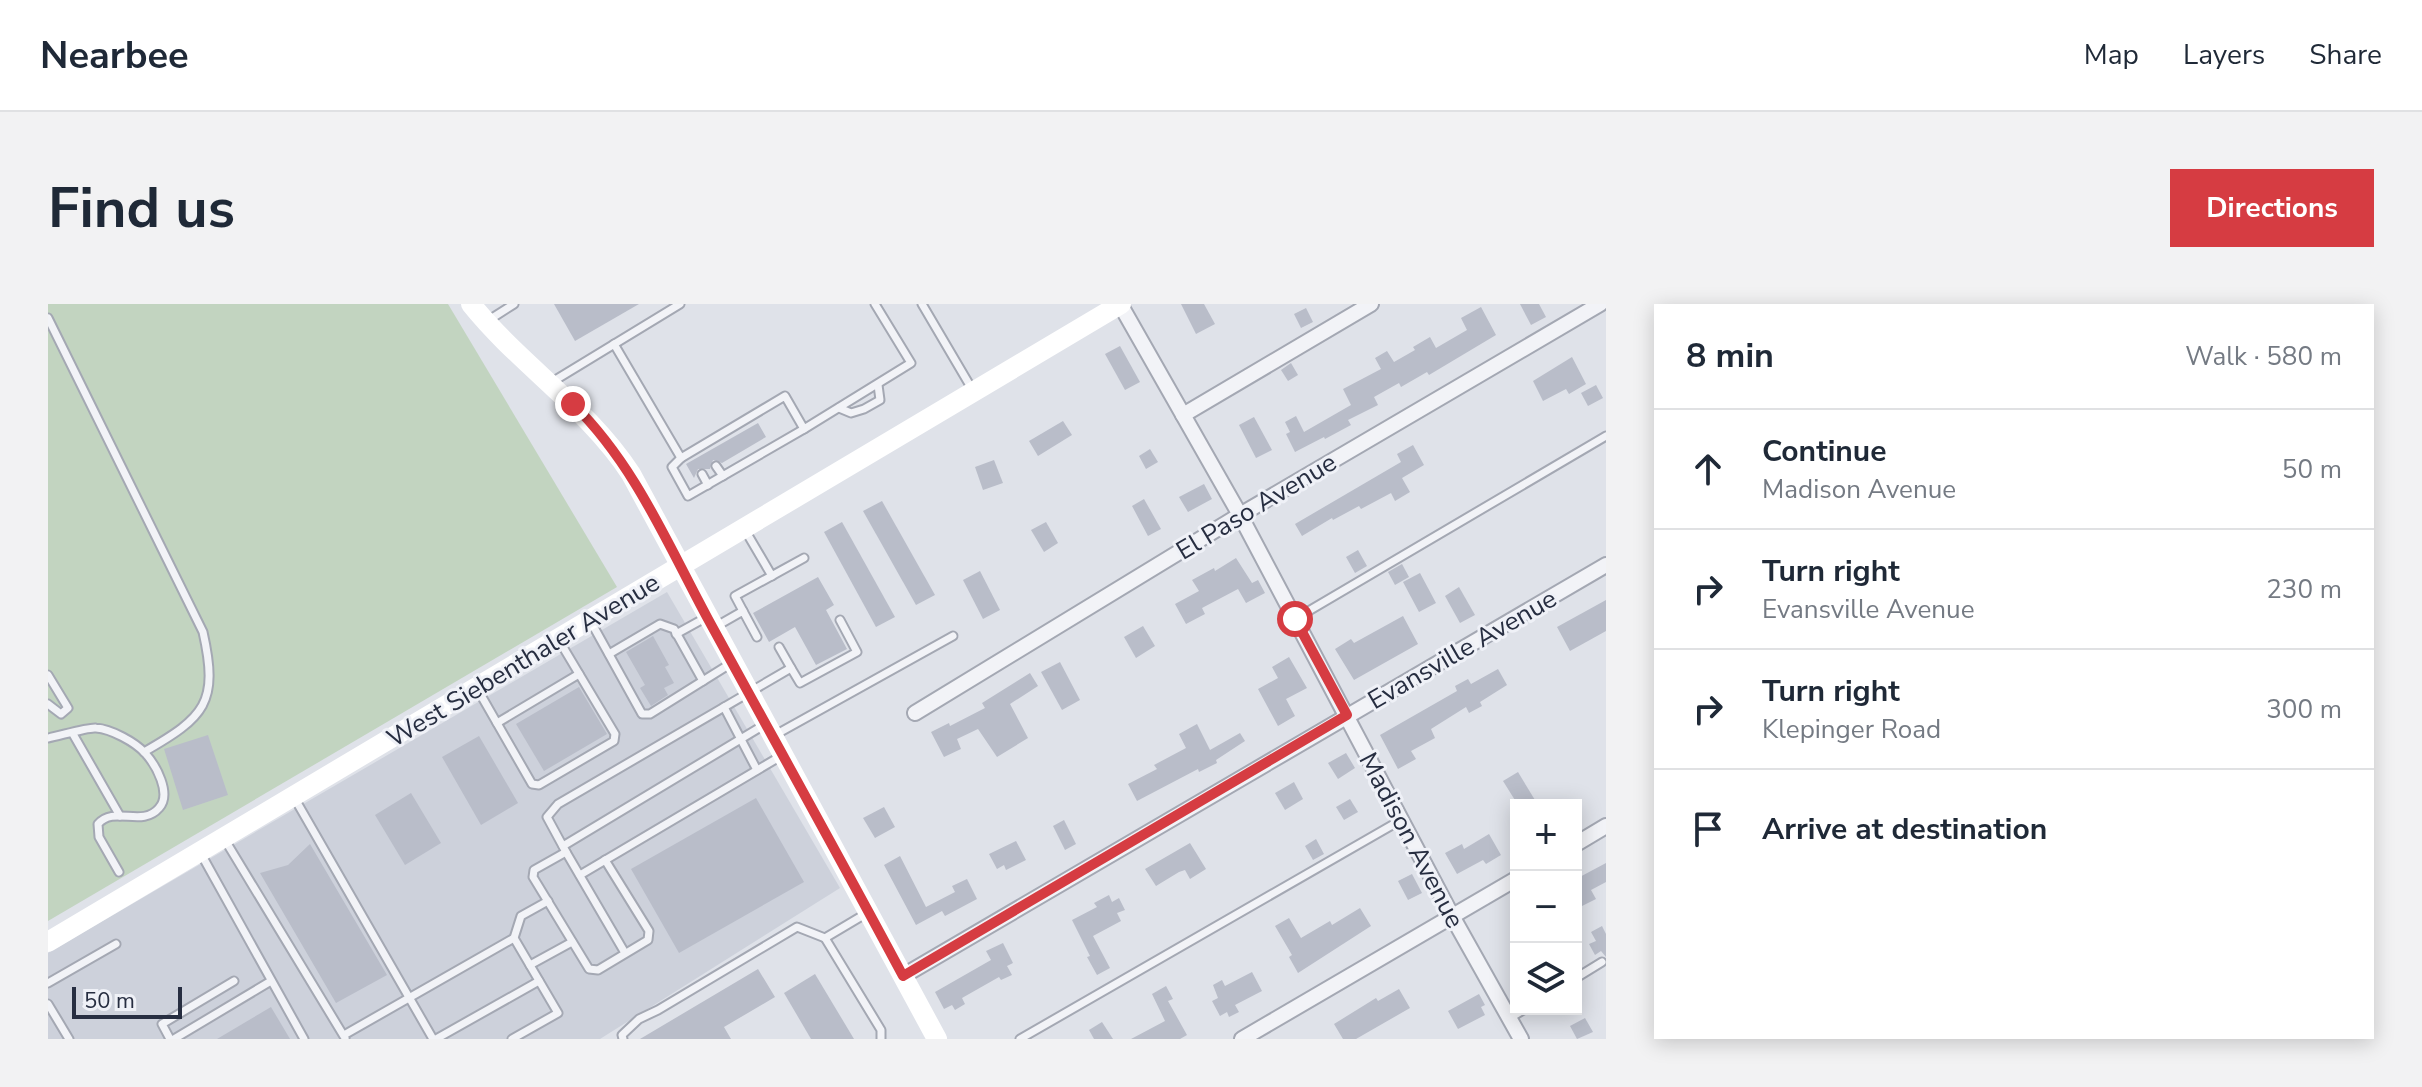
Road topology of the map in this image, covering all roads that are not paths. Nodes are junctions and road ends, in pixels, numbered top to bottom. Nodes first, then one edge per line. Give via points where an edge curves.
1 (471, 304) edge
2 (514, 304) edge
3 (680, 304) edge
4 (875, 304) edge
5 (922, 304) edge
6 (1120, 304) edge
7 (1371, 304) edge
8 (1600, 304) edge
9 (48, 318) edge
10 (485, 322) junction
11 (614, 344) junction
12 (550, 383) junction
13 (878, 385) junction
14 (973, 391) junction
15 (839, 408) junction
16 (1183, 415) junction
17 (804, 429) junction
18 (1606, 436) edge
19 (758, 442) dead end
20 (743, 451) dead end
21 (764, 452) junction
22 (681, 458) junction
23 (749, 461) junction
24 (716, 466) dead end
25 (702, 474) dead end
26 (723, 476) junction
27 (708, 485) junction
28 (1240, 515) junction
29 (744, 528) junction
30 (804, 558) dead end
31 (1606, 565) edge
32 (680, 566) junction
33 (772, 576) junction
34 (743, 611) junction
35 (1295, 619) junction
36 (840, 620) dead end
37 (590, 621) junction
38 (710, 623) junction
39 (676, 634) junction
40 (953, 636) dead end
41 (757, 637) dead end
42 (559, 640) junction
43 (779, 647) dead end
44 (609, 654) junction
45 (732, 663) junction
46 (791, 668) junction
47 (579, 674) junction
48 (48, 675) edge
49 (703, 681) junction
50 (477, 688) junction
51 (749, 693) junction
52 (48, 704) edge
53 (724, 707) junction
54 (915, 713) dead end
55 (1347, 715) junction
56 (497, 723) junction
57 (770, 730) junction
58 (73, 734) junction
59 (48, 738) edge
60 (740, 739) junction
61 (144, 752) junction
62 (783, 755) junction
63 (757, 770) junction
64 (294, 797) junction
65 (120, 816) junction
66 (1401, 820) junction
67 (1606, 826) edge
68 (224, 838) junction
69 (1582, 840) edge
70 (564, 849) junction
71 (200, 852) junction
72 (605, 860) junction
73 (119, 872) dead end
74 (580, 875) junction
75 (1510, 882) edge
76 (548, 901) junction
77 (869, 911) junction
78 (1452, 916) junction
79 (514, 938) junction
80 (825, 938) junction
81 (48, 942) edge
82 (572, 942) junction
83 (116, 944) dead end
84 (625, 953) junction
85 (1602, 962) dead end
86 (530, 965) junction
87 (1582, 974) edge
88 (903, 976) junction
89 (234, 981) dead end
90 (271, 981) junction
91 (539, 981) junction
92 (48, 983) edge
93 (409, 997) junction
94 (48, 1004) edge
95 (1516, 1015) edge
96 (1510, 1019) junction
97 (187, 1036) edge
98 (345, 1037) edge
99 (69, 1039) edge
100 (172, 1039) edge
101 (304, 1039) edge
102 (435, 1039) edge
103 (512, 1039) edge
104 (623, 1039) edge
105 (881, 1039) edge
106 (937, 1039) edge
107 (1020, 1039) edge
108 (1242, 1039) edge
109 (1521, 1039) edge

1 - 10 main road
2 - 10 lane
3 - 11 lane
4 - 13 lane via 911,363
5 - 14 lane
6 - 14 main road, West Siebenthaler Avenue
6 - 16 street, Madison Avenue
7 - 16 street
8 - 28 street, El Paso Avenue
9 - 61 lane via 203,632 210,663 210,691 200,712
10 - 12 main road
11 - 12 lane
11 - 22 lane
12 - 32 main road via 616,451
13 - 15 lane
13 - 15 lane via 880,400 851,413
14 - 29 main road, West Siebenthaler Avenue
15 - 17 lane
16 - 28 street, Madison Avenue
17 - 21 lane
17 - 22 lane via 785,396 732,433
18 - 35 lane
19 - 21 lane
20 - 23 lane
21 - 23 lane
22 - 27 lane via 672,467 688,496
23 - 26 lane
24 - 26 lane
25 - 27 lane
26 - 27 lane
28 - 35 street, Madison Avenue
28 - 54 street, El Paso Avenue
29 - 32 main road, West Siebenthaler Avenue
29 - 33 lane
30 - 33 lane
31 - 55 street, Evansville Avenue
32 - 37 main road, West Siebenthaler Avenue
32 - 38 main road
33 - 34 lane via 735,596
34 - 38 lane
34 - 41 lane
35 - 55 street, Madison Avenue
36 - 46 lane via 857,652 800,683
37 - 42 main road, West Siebenthaler Avenue
37 - 44 lane
38 - 39 lane
38 - 45 main road
39 - 44 lane via 660,624
39 - 49 lane
40 - 57 lane
42 - 47 lane
42 - 50 main road, West Siebenthaler Avenue
43 - 46 lane
44 - 49 lane via 642,714
45 - 49 lane
45 - 51 main road
46 - 51 lane
47 - 56 lane
47 - 56 lane via 615,734 614,741 539,785 532,784
48 - 52 lane via 68,708 61,714
50 - 56 lane
50 - 64 main road, West Siebenthaler Avenue
51 - 53 lane
51 - 57 main road
53 - 60 lane
53 - 70 lane via 558,804 547,817
55 - 66 street, Madison Avenue
55 - 88 street, Evansville Avenue
57 - 60 lane
57 - 62 main road
58 - 59 lane
58 - 61 lane via 95,728
58 - 65 lane
60 - 63 lane
60 - 70 lane
61 - 65 lane via 161,782 162,805 142,818
62 - 63 lane
62 - 77 main road
63 - 72 lane
64 - 68 main road, West Siebenthaler Avenue
64 - 93 lane
65 - 73 lane via 103,818 96,831
66 - 78 street, Madison Avenue
66 - 107 lane
67 - 69 street
68 - 71 main road, West Siebenthaler Avenue
68 - 98 lane
70 - 74 lane
70 - 76 lane via 534,870
71 - 81 main road, West Siebenthaler Avenue
71 - 90 lane
72 - 74 lane
72 - 84 lane via 649,931 648,940
74 - 84 lane
75 - 78 street
76 - 79 lane via 521,916
76 - 82 lane
77 - 80 lane
77 - 88 main road
78 - 96 street, Madison Avenue
78 - 108 street
79 - 86 lane
79 - 93 lane
80 - 104 lane via 797,927 639,1019
80 - 105 lane via 881,1030
82 - 84 lane via 589,969 598,970
82 - 86 lane
83 - 92 lane
85 - 87 lane
86 - 91 lane
88 - 106 main road
89 - 100 lane via 162,1024
90 - 97 lane
90 - 101 lane
91 - 102 lane
91 - 103 lane via 558,1013
93 - 98 lane
93 - 102 lane
94 - 99 lane
95 - 96 lane
96 - 109 street, Madison Avenue
97 - 100 lane

